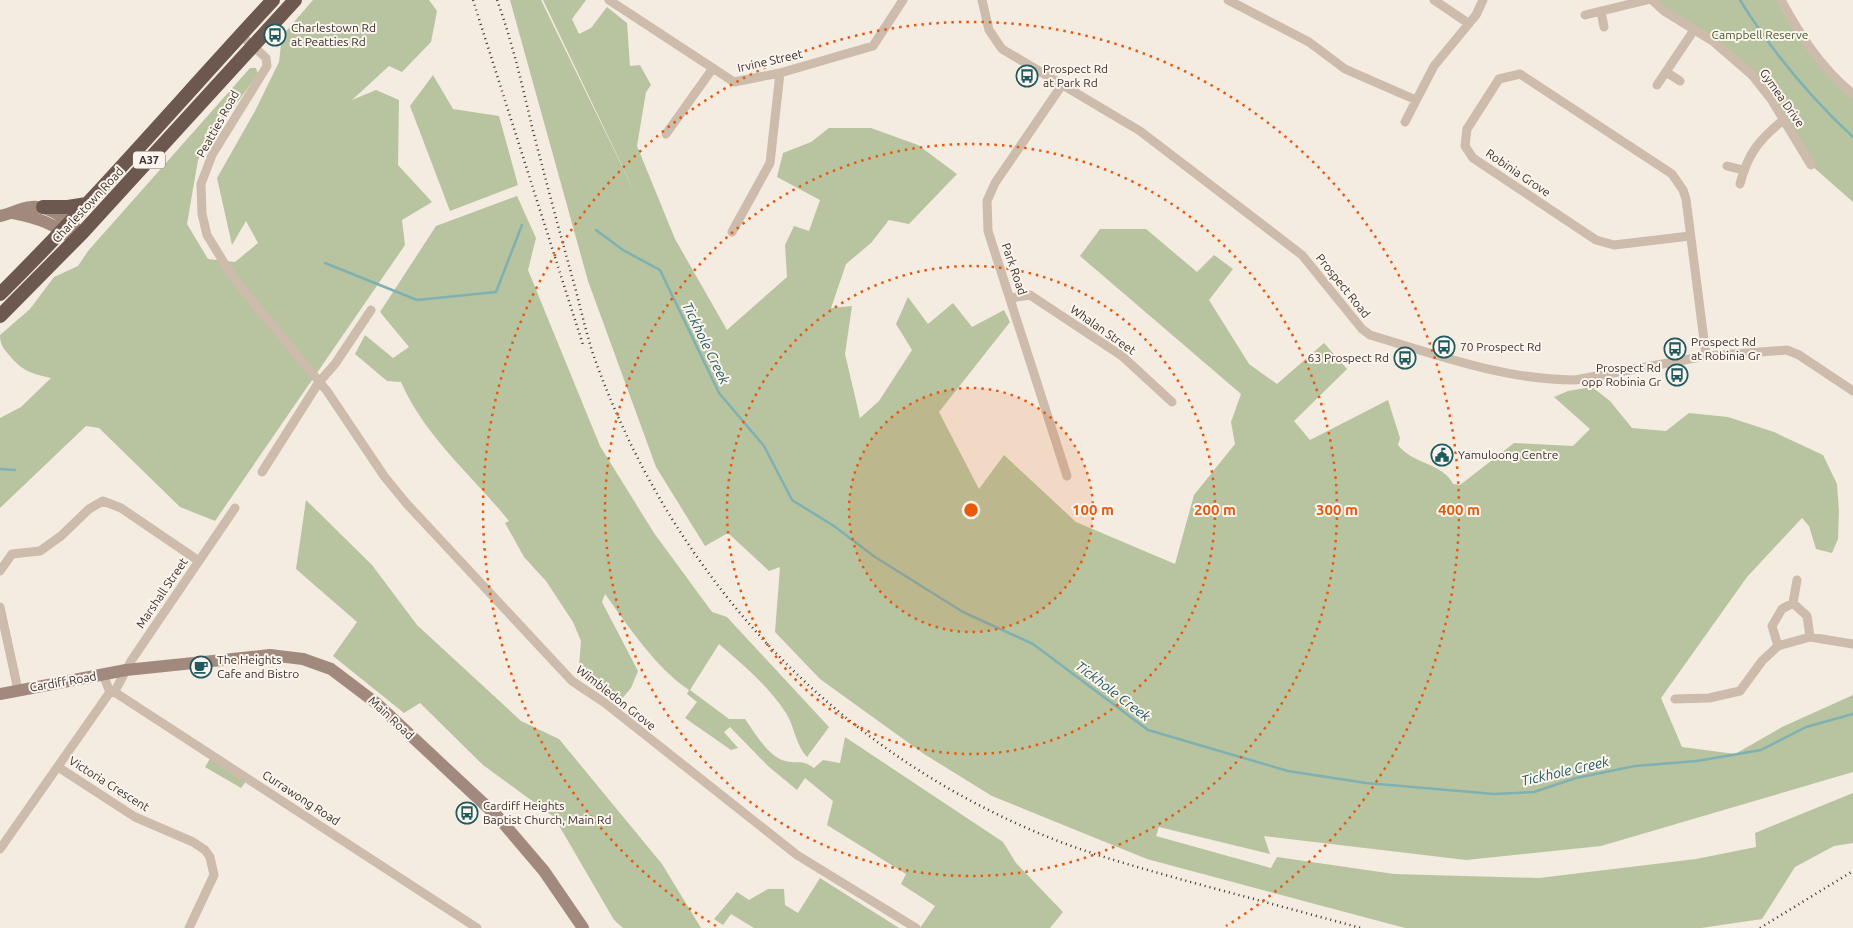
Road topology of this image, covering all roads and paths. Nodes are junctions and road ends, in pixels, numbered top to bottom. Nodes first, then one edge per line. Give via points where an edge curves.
1 (273, 0) edge
2 (295, 0) edge
3 (609, 0) edge
4 (903, 0) edge
5 (982, 0) edge
6 (1228, 0) edge
7 (1434, 0) edge
8 (1483, 0) edge
9 (1647, 0) edge
10 (1652, 0) edge
11 (1781, 0) edge
12 (1601, 11) junction
13 (1584, 15) dead end
14 (1468, 23) junction
15 (1604, 27) dead end
16 (1694, 30) junction
17 (241, 35) junction
18 (254, 46) junction
19 (713, 68) junction
20 (1666, 72) junction
21 (780, 73) junction
22 (1680, 81) dead end
23 (1062, 85) junction
24 (1657, 85) dead end
25 (1853, 94) edge
26 (1416, 100) junction
27 (1783, 120) junction
28 (1405, 122) dead end
29 (666, 134) dead end
30 (1811, 165) dead end
31 (1727, 166) dead end
32 (1743, 170) junction
33 (1740, 184) dead end
34 (87, 204) junction
35 (43, 207) junction
36 (13, 213) junction
37 (0, 216) edge
38 (66, 227) junction
39 (732, 232) dead end
40 (1690, 236) junction
41 (78, 238) junction
42 (0, 294) edge
43 (1011, 298) junction
44 (371, 310) dead end
45 (0, 316) edge
46 (1706, 356) junction
47 (319, 382) junction
48 (1853, 391) edge
49 (1172, 402) dead end
50 (262, 472) dead end
51 (1067, 476) dead end
52 (235, 508) dead end
53 (199, 561) junction
54 (0, 570) edge
55 (1797, 580) dead end
56 (1793, 603) junction
57 (0, 607) edge
58 (1810, 637) junction
59 (1853, 644) edge
60 (1778, 646) junction
61 (126, 670) junction
62 (103, 675) junction
63 (18, 690) junction
64 (110, 692) junction
65 (0, 694) edge
66 (1676, 699) dead end
67 (58, 767) junction
68 (0, 849) edge
69 (190, 928) edge
70 (477, 928) edge
71 (583, 928) edge
72 (916, 928) edge

1 - 17 highway, Charlestown Road / A37
2 - 18 highway, Charlestown Road / A37
3 - 19 street, Irvine Street
4 - 21 street, Irvine Street via 873,46
5 - 23 street, Prospect Road via 989,30 1002,49
6 - 26 street via 1316,45 1345,69
7 - 14 street
8 - 14 street
9 - 12 street
10 - 16 street, Gymea Drive
11 - 25 street via 1801,36
12 - 13 street
12 - 15 street
14 - 26 street via 1434,66
16 - 20 street
16 - 27 street, Gymea Drive via 1714,42 1752,75
17 - 18 street, Peatties Road
17 - 34 highway, Charlestown Road / A37
18 - 41 highway, Charlestown Road / A37
18 - 47 street, Peatties Road via 266,58 267,66 212,155 202,184 202,214 207,235 234,279
19 - 21 street, Irvine Street via 734,82
19 - 29 street
20 - 22 street
20 - 24 street
21 - 39 street via 770,163
23 - 43 street, Park Road via 995,183 987,201 988,231
23 - 46 street, Prospect Road via 1140,131 1302,255 1370,335 1463,364 1555,380 1575,380
26 - 28 street
27 - 30 street, Gymea Drive
27 - 32 street via 1759,141
31 - 32 street
32 - 33 street
34 - 35 highway
34 - 38 highway, Charlestown Road / A37
35 - 36 main road via 29,207
35 - 38 main road
36 - 37 main road
36 - 38 main road
38 - 41 main road
38 - 42 highway, Charlestown Road / A37
40 - 40 street, Robinia Grove via 1683,190 1672,174 1527,76 1513,74 1499,79 1467,129 1465,146 1473,158 1596,240 1614,245
40 - 46 street, Robinia Grove
41 - 45 highway, Charlestown Road / A37
43 - 49 street, Whalan Street via 1030,296 1038,300 1122,356
43 - 51 street, Park Road
44 - 47 street
46 - 48 street, Prospect Road via 1787,350
47 - 50 street
47 - 72 street, Wimbledon Grove via 406,503 572,681 605,703 797,855
52 - 53 street, Marshall Street
53 - 54 street via 121,508 103,501 40,551 12,554
53 - 61 street, Marshall Street
55 - 56 street
56 - 58 street via 1807,616
56 - 60 street via 1782,609 1772,626
57 - 63 street
58 - 59 street
58 - 60 street
60 - 66 street via 1762,661 1740,691 1709,698
61 - 62 main road, Cardiff Road
61 - 64 street, Marshall Street via 116,689
61 - 71 main road, Main Road via 270,655 303,659 331,669 376,703 498,817 544,871
62 - 63 main road, Cardiff Road
62 - 64 street
63 - 65 main road, Cardiff Road
64 - 67 street, Marshall Street
64 - 70 street, Currawong Road
67 - 68 street, Marshall Street
67 - 69 street, Victoria Crescent via 135,817 193,842 210,857 214,874

